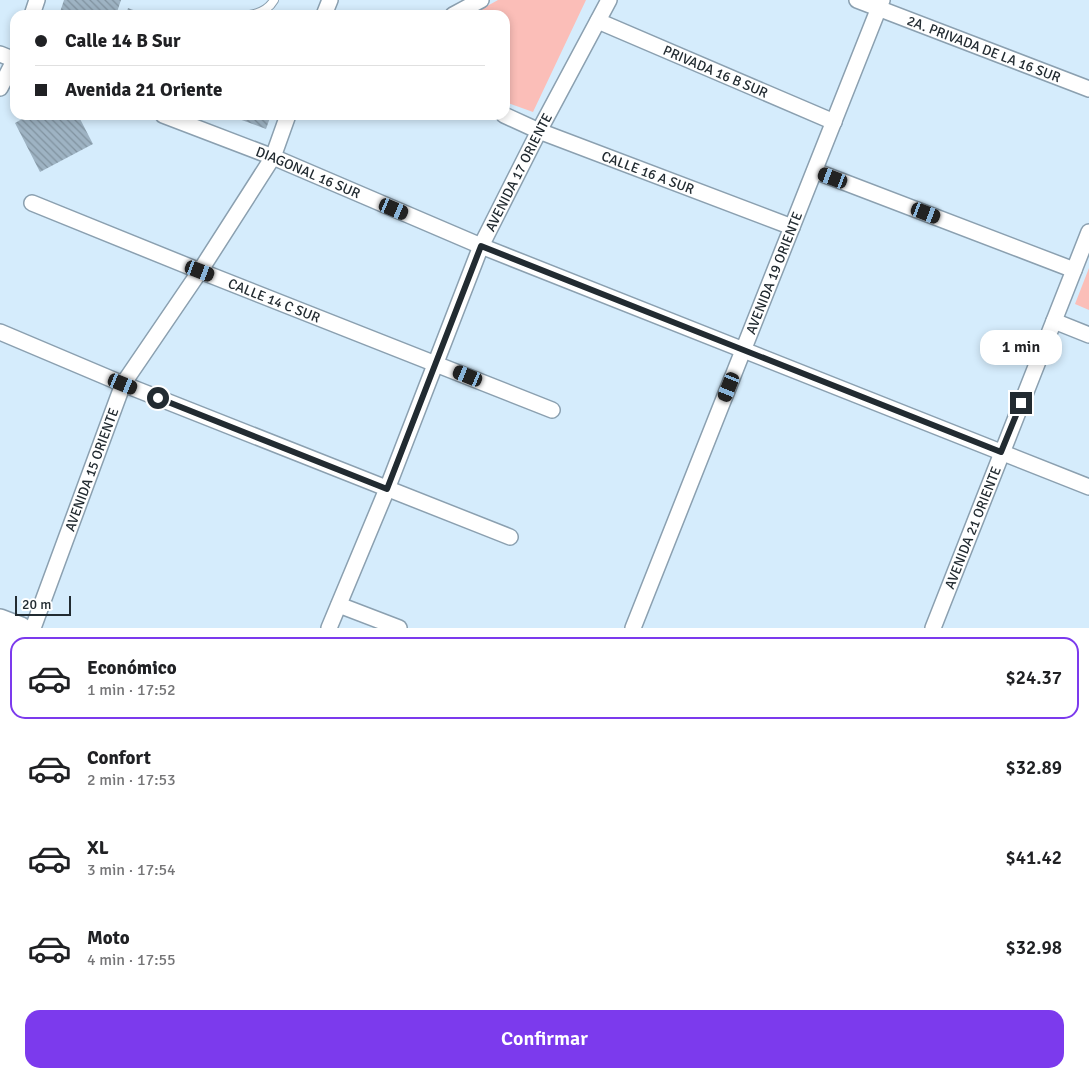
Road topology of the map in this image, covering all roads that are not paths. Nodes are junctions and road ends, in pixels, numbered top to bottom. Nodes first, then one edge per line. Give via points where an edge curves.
1 (274, 0) edge
2 (481, 0) edge
3 (608, 0) edge
4 (857, 0) edge
5 (880, 4) edge
6 (266, 10) edge
7 (462, 10) edge
8 (598, 21) junction
9 (10, 69) edge
10 (0, 88) edge
11 (1089, 89) edge
12 (510, 118) edge
13 (176, 120) edge
14 (286, 120) edge
15 (834, 122) junction
16 (539, 131) junction
17 (273, 157) junction
18 (815, 171) junction
19 (32, 203) dead end
20 (792, 227) junction
21 (1089, 232) edge
22 (481, 246) junction
23 (1074, 270) junction
24 (200, 271) junction
25 (1054, 321) junction
26 (0, 332) edge
27 (1089, 335) edge
28 (744, 350) junction
29 (435, 363) junction
30 (123, 384) junction
31 (552, 410) dead end
32 (1001, 452) junction
33 (1089, 487) edge
34 (387, 489) junction
35 (510, 537) dead end
36 (339, 605) junction
37 (0, 620) edge
38 (21, 628) edge
39 (33, 628) edge
40 (329, 628) edge
41 (399, 628) edge
42 (633, 628) edge
43 (933, 628) edge

1 - 6 lane
2 - 7 street
3 - 8 street, AVENIDA 17 ORIENTE
4 - 5 street, 2A. PRIVADA DE LA 16 SUR
5 - 11 street, 2A. PRIVADA DE LA 16 SUR
5 - 15 street, AVENIDA 19 ORIENTE
8 - 15 street, PRIVADA 16 B SUR
8 - 16 street, AVENIDA 17 ORIENTE
9 - 10 street
12 - 16 street, CALLE 16 A SUR
13 - 17 street, DIAGONAL 16 SUR
14 - 17 street, AVENIDA 15 ORIENTE
15 - 18 street, AVENIDA 19 ORIENTE
16 - 20 street, CALLE 16 A SUR
16 - 22 street, AVENIDA 17 ORIENTE
17 - 22 street, DIAGONAL 16 SUR
17 - 24 street, AVENIDA 15 ORIENTE
18 - 20 street, AVENIDA 19 ORIENTE
18 - 23 street
19 - 24 street, CALLE 14 C SUR
20 - 28 street, AVENIDA 19 ORIENTE
21 - 23 street, AVENIDA 21 ORIENTE
22 - 28 street, DIAGONAL 16 SUR
22 - 29 street, AVENIDA 17 ORIENTE
23 - 25 street, AVENIDA 21 ORIENTE
24 - 29 street, CALLE 14 C SUR
24 - 30 street, AVENIDA 15 ORIENTE
25 - 27 street
25 - 32 street, AVENIDA 21 ORIENTE
26 - 30 street
28 - 32 street, DIAGONAL 16 SUR
28 - 42 street, AVENIDA 19 ORIENTE
29 - 31 street, CALLE 14 C SUR
29 - 34 street, AVENIDA 17 ORIENTE
30 - 34 street
30 - 39 street, AVENIDA 15 ORIENTE
32 - 33 street, DIAGONAL 16 SUR
32 - 43 street, AVENIDA 21 ORIENTE
34 - 35 street
34 - 36 street, AVENIDA 17 ORIENTE
36 - 40 street, AVENIDA 17 ORIENTE
36 - 41 street
37 - 38 main road

